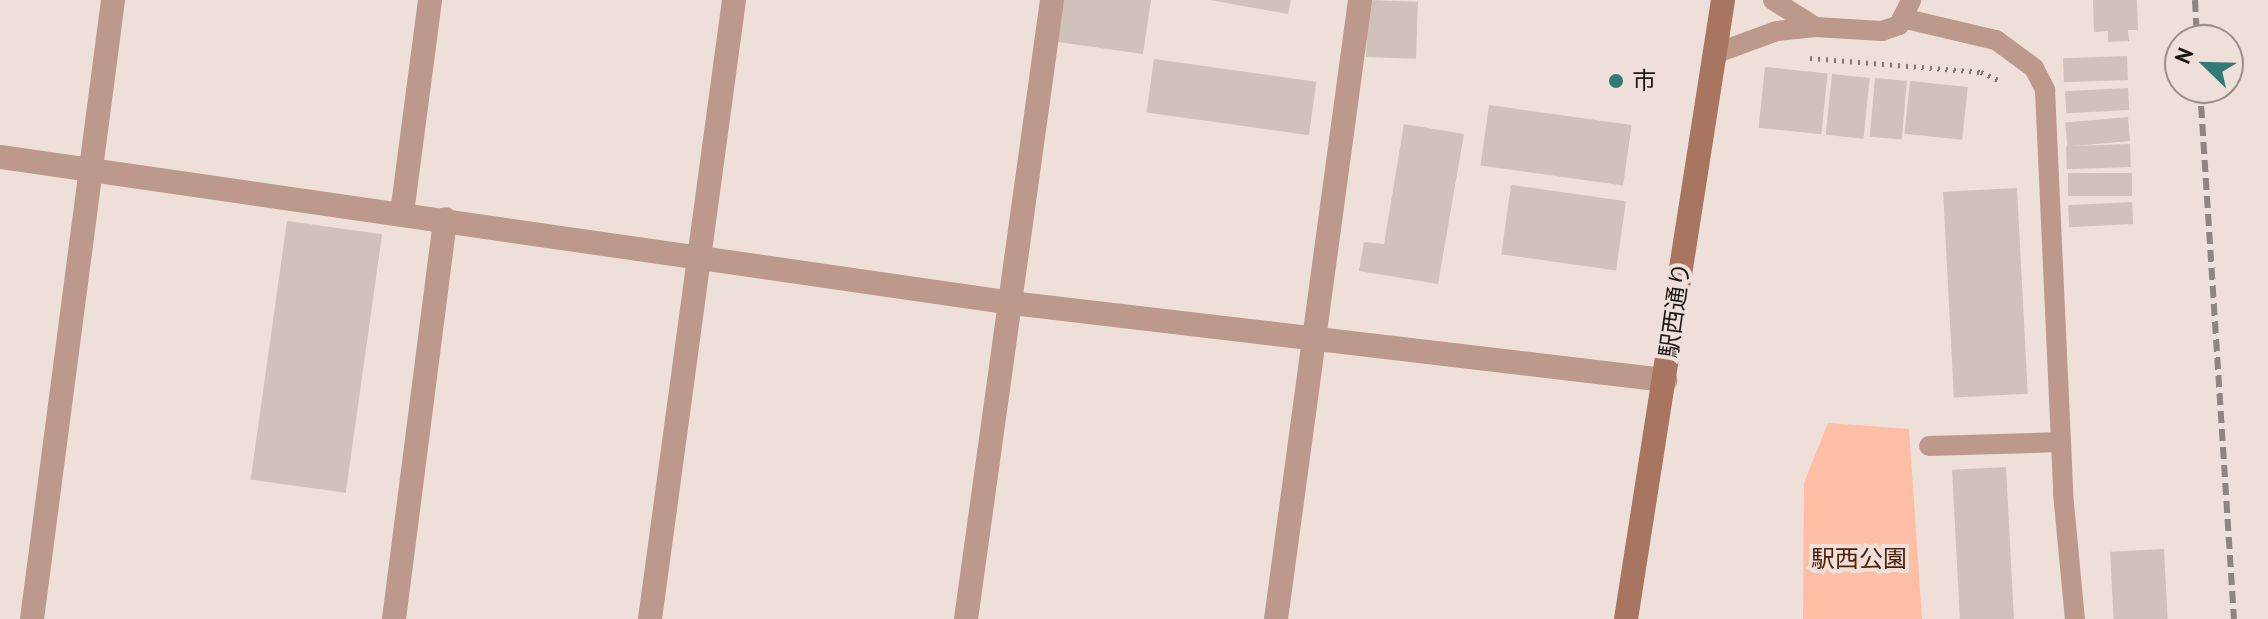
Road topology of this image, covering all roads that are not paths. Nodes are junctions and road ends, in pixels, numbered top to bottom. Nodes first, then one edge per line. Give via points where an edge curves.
1 (113, 0) edge
2 (430, 0) edge
3 (734, 0) edge
4 (1052, 0) edge
5 (1360, 0) edge
6 (1773, 0) edge
7 (1728, 4) edge
8 (1906, 9) edge
9 (1815, 27) junction
10 (1714, 54) junction
11 (0, 157) edge
12 (90, 169) junction
13 (402, 213) junction
14 (445, 219) junction
15 (700, 254) junction
16 (1012, 303) junction
17 (1315, 340) junction
18 (1665, 380) junction
19 (2061, 442) junction
20 (1929, 446) dead end
21 (32, 619) edge
22 (394, 619) edge
23 (650, 619) edge
24 (966, 619) edge
25 (1276, 619) edge
26 (1626, 619) edge
27 (2075, 619) edge

1 - 12 street
2 - 13 street
3 - 15 street
4 - 16 street
5 - 17 street
6 - 9 lane
7 - 10 street, 駅西通り
8 - 9 lane via 1882,31
8 - 19 lane via 1996,40 2034,68 2045,90
9 - 10 lane via 1777,31
10 - 18 street, 駅西通り
11 - 12 street
12 - 13 street
12 - 21 street
13 - 14 street
14 - 15 street
14 - 22 street
15 - 16 street
15 - 23 street
16 - 17 street
16 - 24 street
17 - 18 street
17 - 25 street
18 - 26 street, 駅西通り
19 - 20 lane
19 - 27 lane

